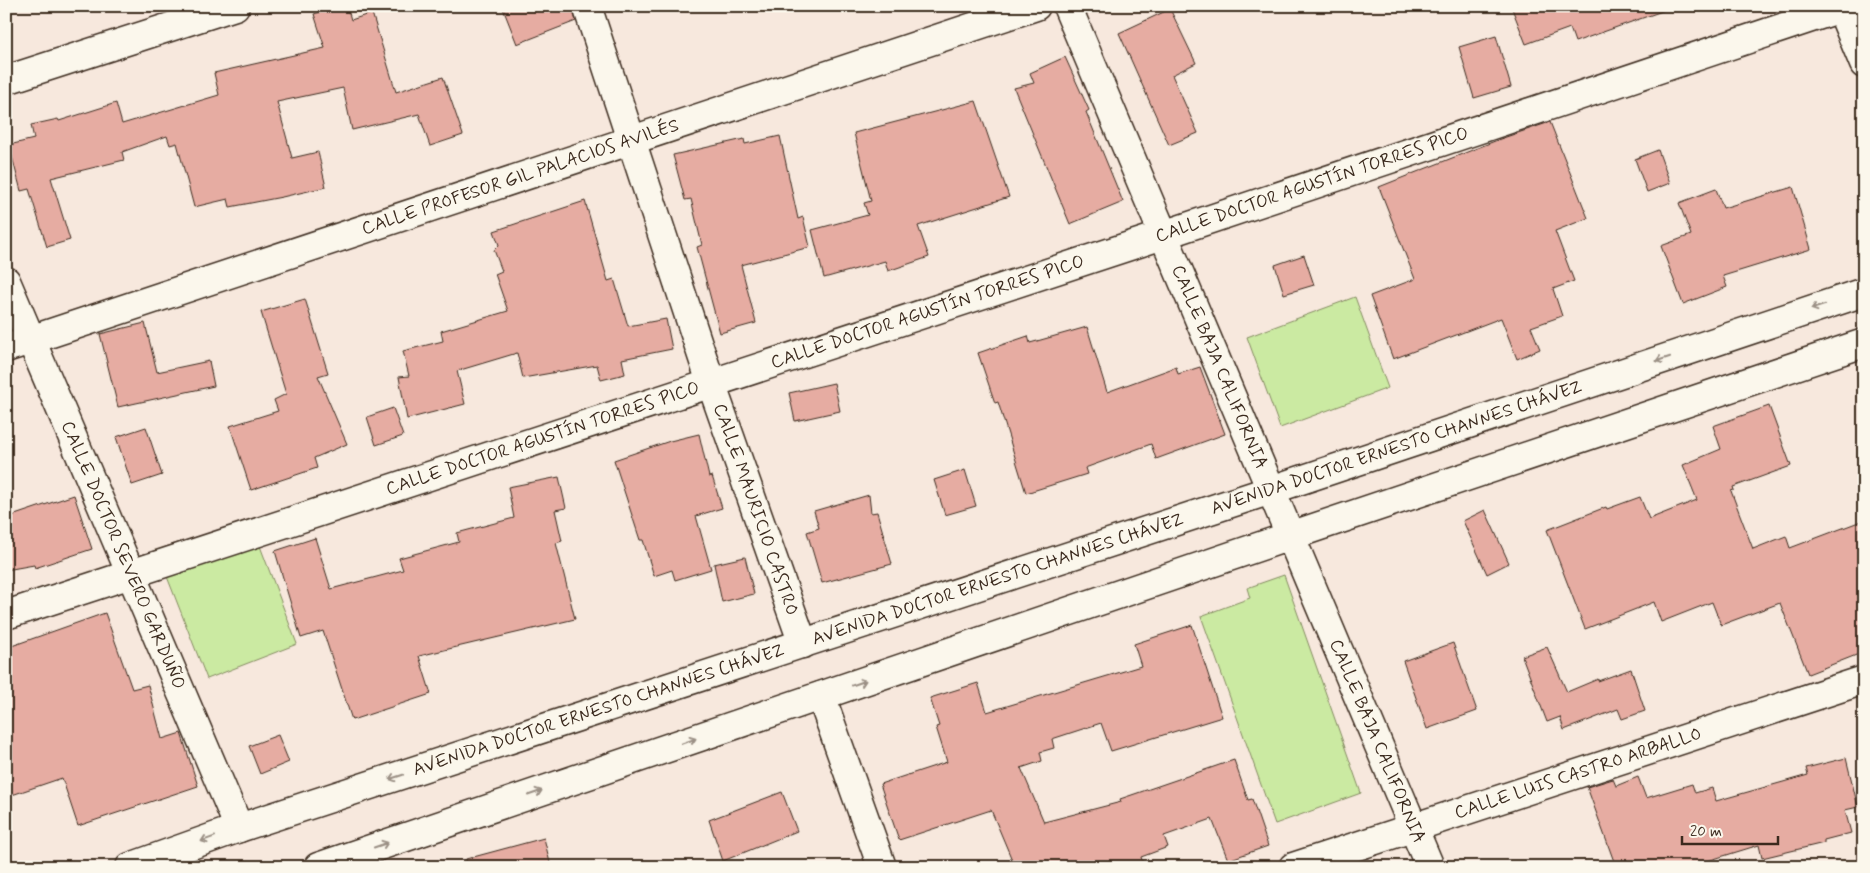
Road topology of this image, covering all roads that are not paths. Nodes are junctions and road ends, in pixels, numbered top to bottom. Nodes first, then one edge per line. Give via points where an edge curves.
1 (235, 6) edge
2 (587, 6) edge
3 (1036, 6) edge
4 (1067, 6) edge
5 (1842, 7) edge
6 (1864, 64) edge
7 (6, 80) edge
8 (631, 140) junction
9 (1163, 235) junction
10 (6, 281) edge
11 (1864, 292) edge
12 (1864, 343) edge
13 (18, 344) edge
14 (711, 383) junction
15 (1271, 490) junction
16 (1290, 536) junction
17 (130, 574) junction
18 (6, 615) edge
19 (803, 644) junction
20 (1864, 680) edge
21 (821, 696) junction
22 (1413, 826) junction
23 (238, 828) junction
24 (130, 867) edge
25 (318, 867) edge
26 (882, 867) edge
27 (1293, 867) edge
28 (1430, 867) edge

1 - 7 street
2 - 8 street, CALLE MAURICIO CASTRO
3 - 8 street, CALLE PROFESOR GIL PALACIOS AVILÉS
4 - 9 street, CALLE BAJA CALIFORNIA
5 - 6 street
5 - 9 street, CALLE DOCTOR AGUSTÍN TORRES PICO
8 - 13 street, CALLE PROFESOR GIL PALACIOS AVILÉS
8 - 14 street, CALLE MAURICIO CASTRO
9 - 14 street, CALLE DOCTOR AGUSTÍN TORRES PICO
9 - 15 street, CALLE BAJA CALIFORNIA
10 - 13 street, CALLE DOCTOR SEVERO GARDUÑO
11 -> 15 street, AVENIDA DOCTOR ERNESTO CHANNES CHÁVEZ
12 - 16 street
13 - 17 street, CALLE DOCTOR SEVERO GARDUÑO
14 - 17 street, CALLE DOCTOR AGUSTÍN TORRES PICO
14 - 19 street, CALLE MAURICIO CASTRO
15 - 16 street, CALLE BAJA CALIFORNIA
15 - 19 street, AVENIDA DOCTOR ERNESTO CHANNES CHÁVEZ
21 -> 16 street
16 - 22 street, CALLE BAJA CALIFORNIA
17 - 18 street, CALLE DOCTOR AGUSTÍN TORRES PICO
17 - 23 street, CALLE DOCTOR SEVERO GARDUÑO
19 -> 23 street, AVENIDA DOCTOR ERNESTO CHANNES CHÁVEZ
20 - 22 street, CALLE LUIS CASTRO ARBALLO
25 -> 21 street
21 - 26 street
22 - 27 street, CALLE LUIS CASTRO ARBALLO
22 - 28 street, CALLE BAJA CALIFORNIA
23 -> 24 street, AVENIDA DOCTOR ERNESTO CHANNES CHÁVEZ

